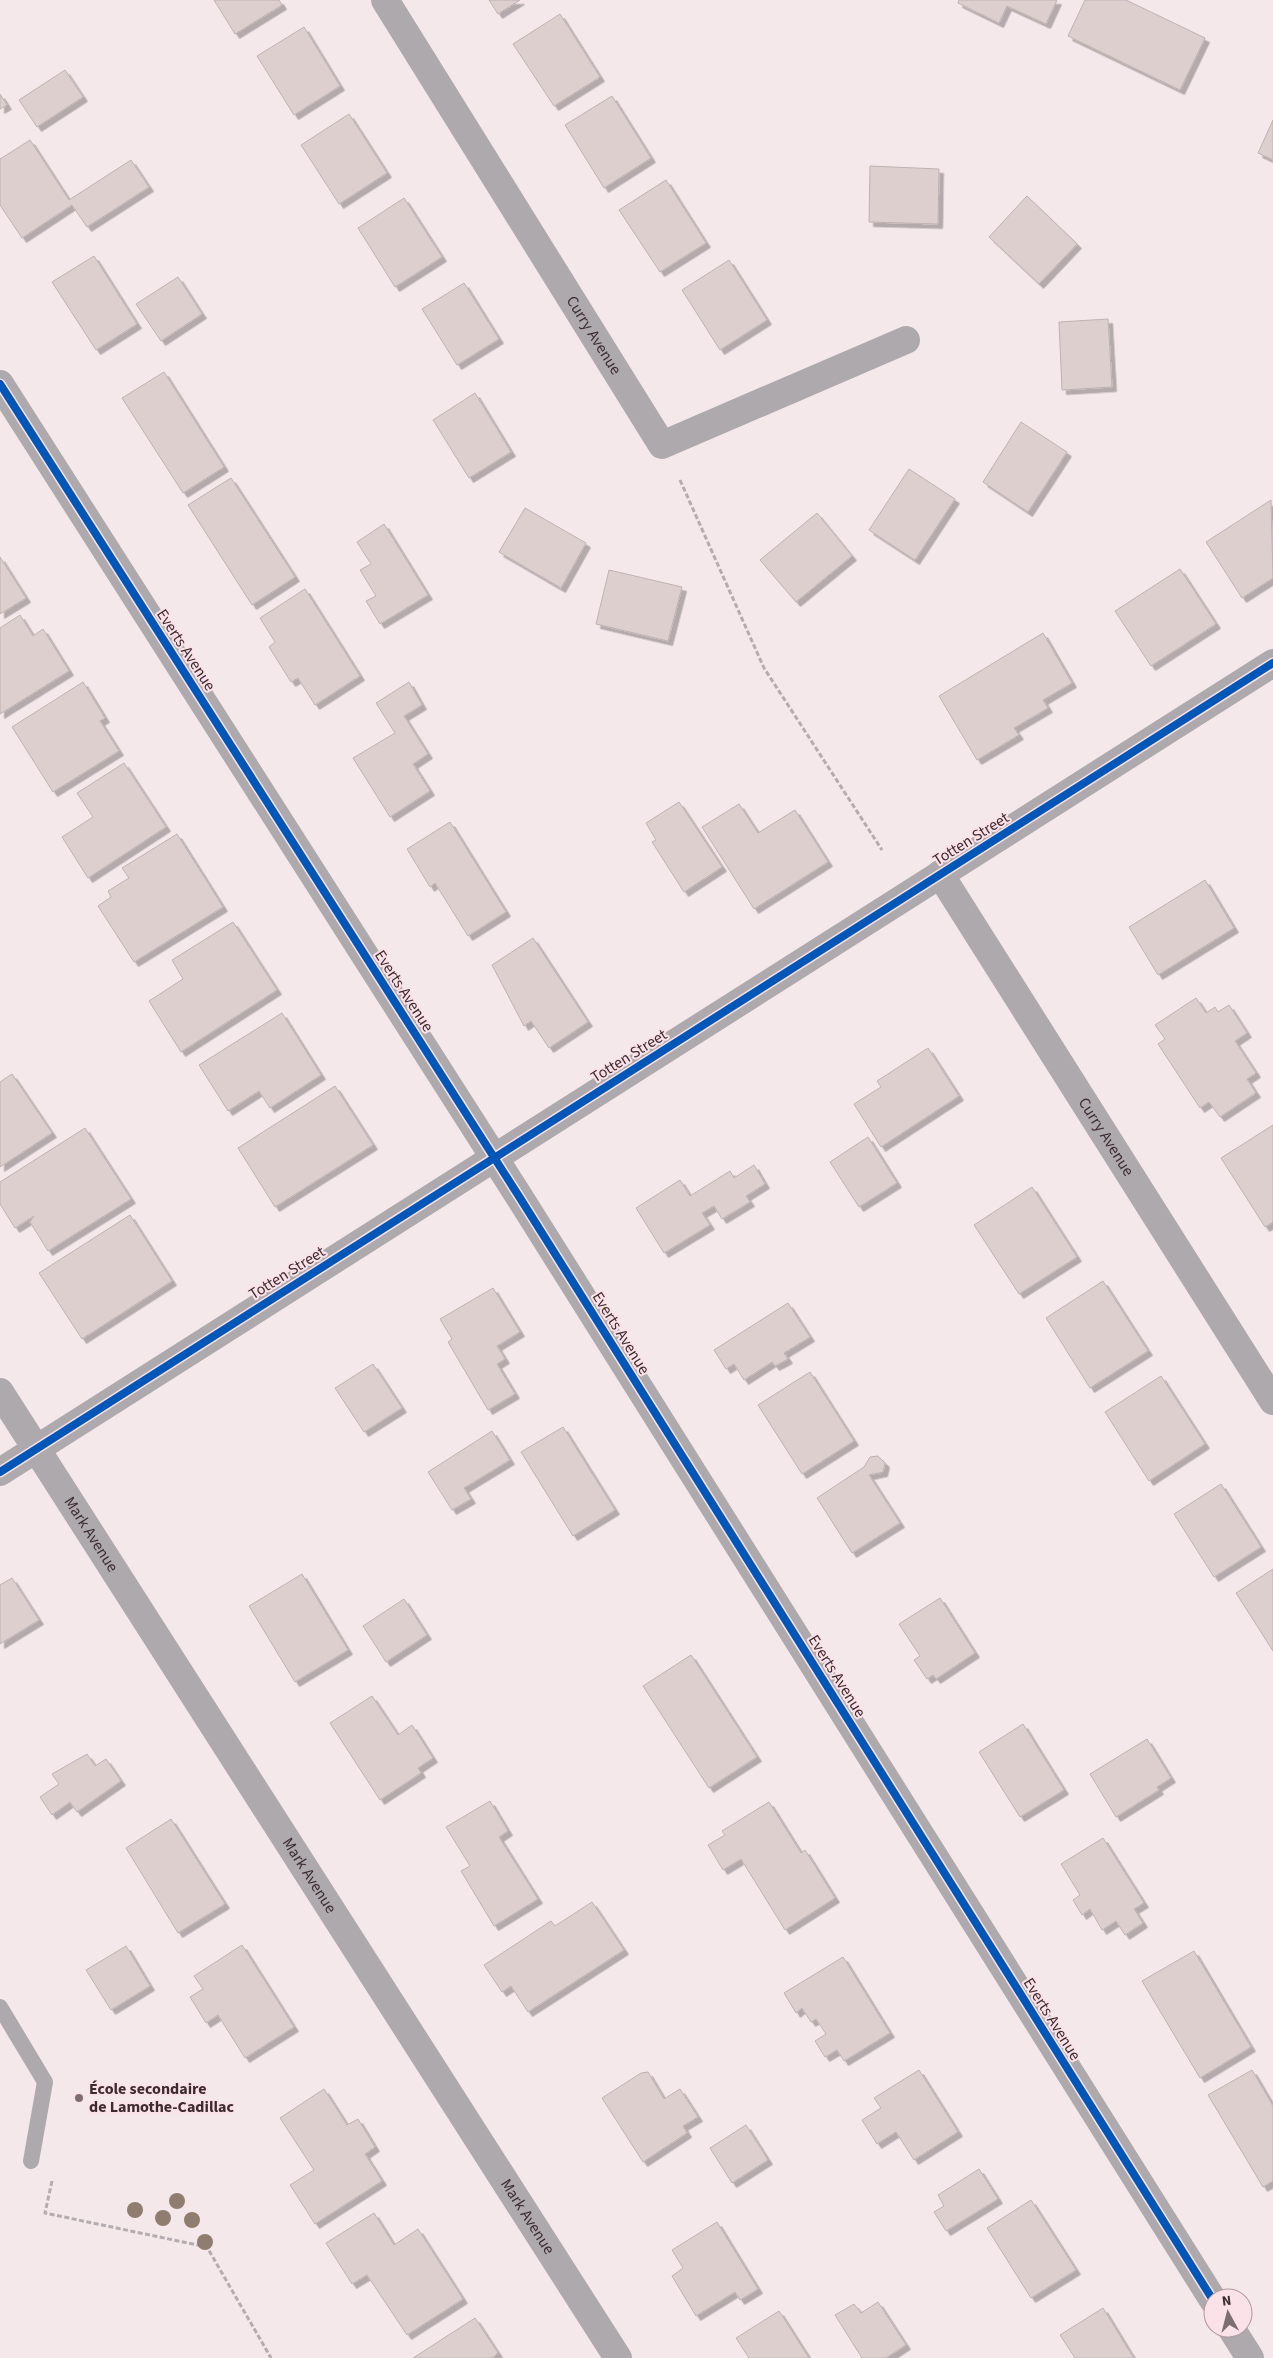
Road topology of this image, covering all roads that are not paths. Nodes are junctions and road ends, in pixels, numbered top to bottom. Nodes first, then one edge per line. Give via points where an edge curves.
1 (384, 0) edge
2 (906, 340) dead end
3 (0, 384) edge
4 (1273, 663) edge
5 (940, 874) junction
6 (494, 1158) junction
7 (0, 1392) edge
8 (1273, 1401) edge
9 (36, 1450) junction
10 (0, 1472) edge
11 (0, 2007) edge
12 (31, 2162) dead end
13 (1205, 2288) edge
14 (1237, 2338) edge
15 (618, 2358) edge
16 (1250, 2358) edge

1 - 2 street, Curry Avenue via 662,445
3 - 6 street, Everts Avenue
4 - 5 street, Totten Street
5 - 6 street, Totten Street
5 - 8 street, Curry Avenue
6 - 9 street, Totten Street
6 - 13 street, Everts Avenue
7 - 9 street, Mark Avenue
9 - 10 street, Totten Street
9 - 15 street, Mark Avenue
11 - 12 lane via 45,2082
14 - 16 street

